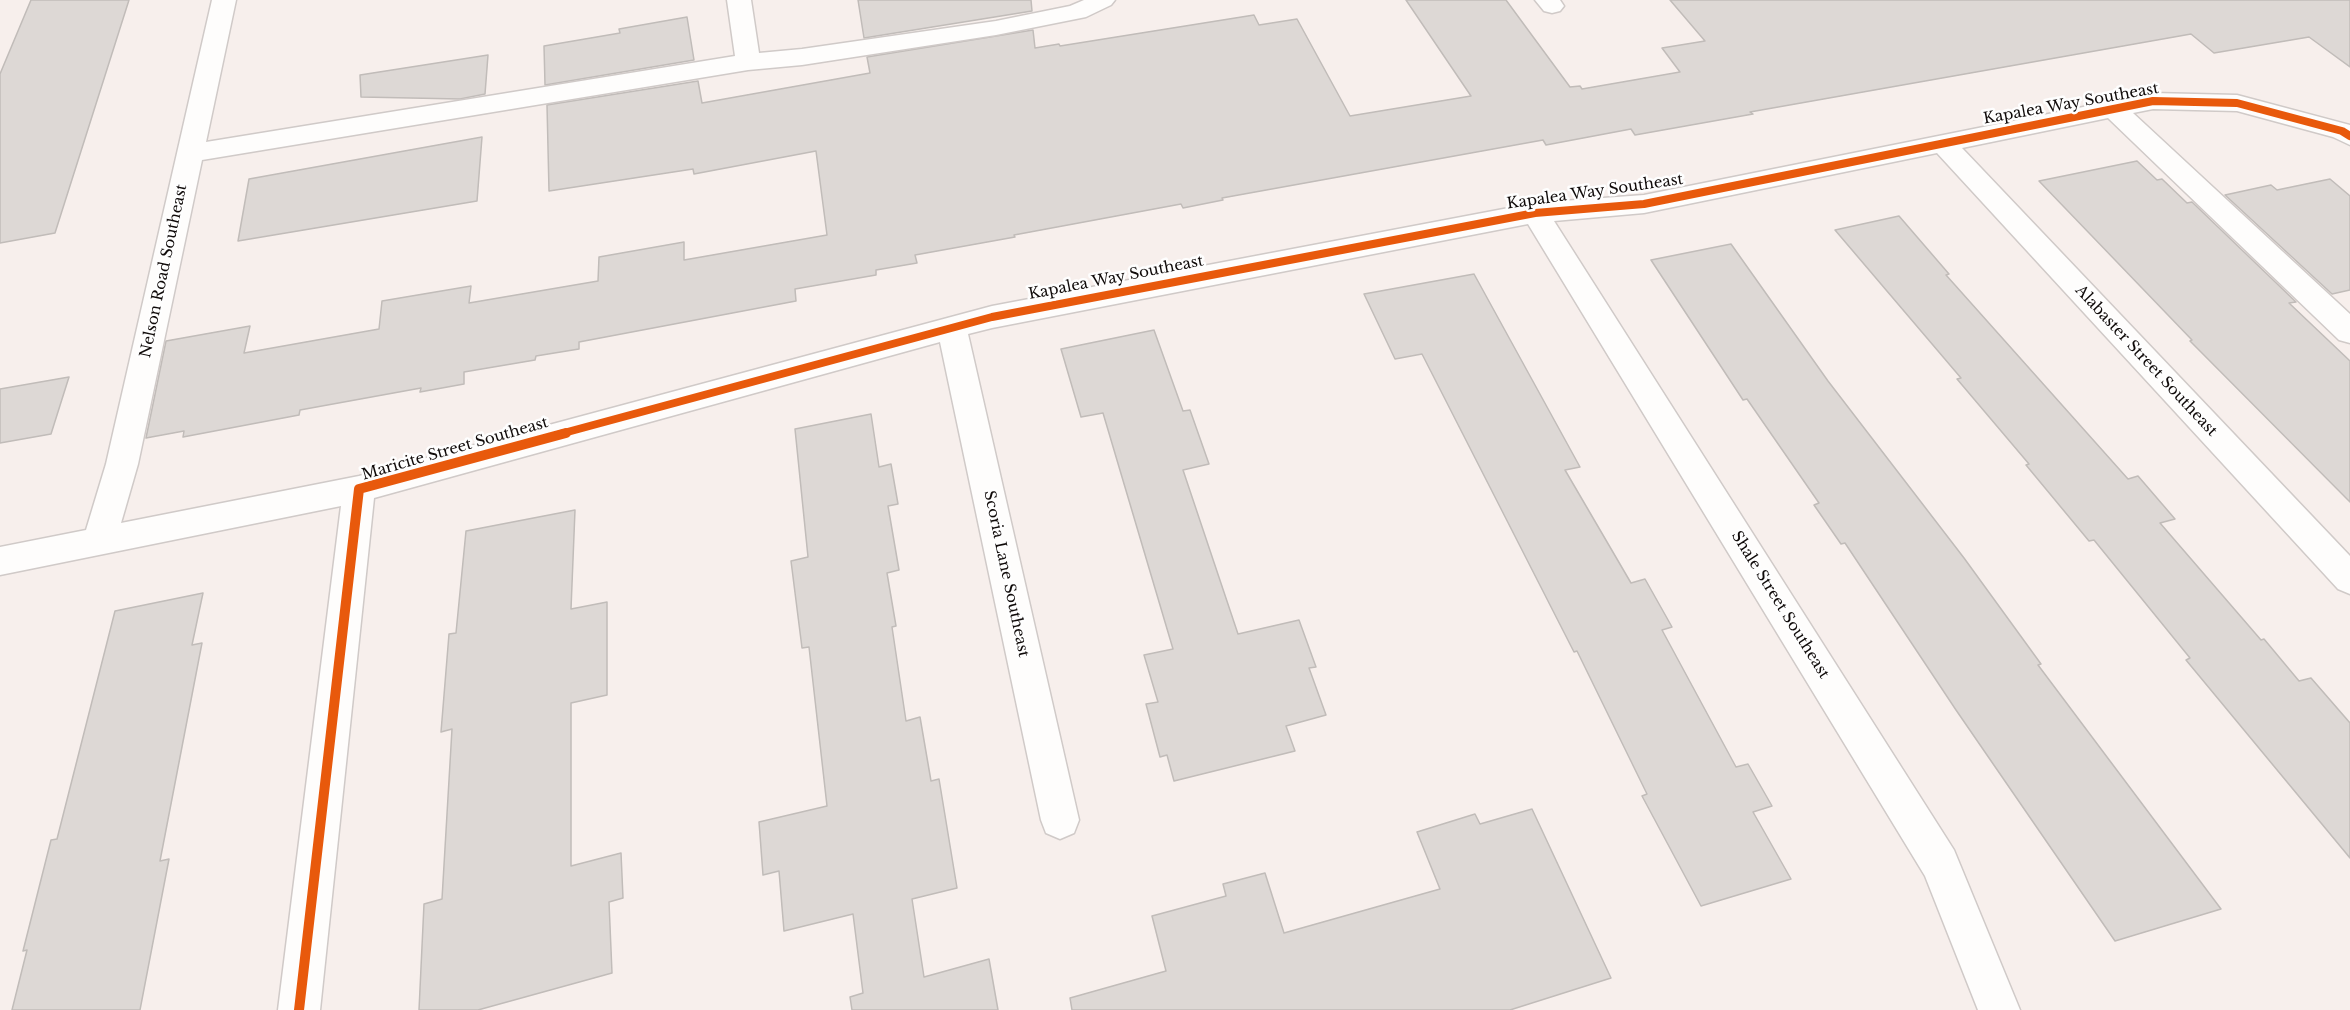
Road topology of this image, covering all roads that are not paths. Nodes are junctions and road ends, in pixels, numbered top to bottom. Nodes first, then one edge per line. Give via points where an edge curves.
1 (224, 0) edge
2 (739, 0) edge
3 (1103, 0) edge
4 (748, 62) junction
5 (2113, 109) junction
6 (2350, 136) edge
7 (1943, 144) junction
8 (190, 153) junction
9 (1535, 213) junction
10 (992, 317) joint
11 (952, 329) junction
12 (2350, 332) edge
13 (359, 489) junction
14 (99, 541) junction
15 (0, 561) edge
16 (2350, 579) edge
17 (1060, 820) dead end
18 (299, 1010) edge
19 (1999, 1010) edge

1 - 8 street, Nelson Road Southeast
2 - 4 street
3 - 4 street via 1077,12 996,28
4 - 8 street
5 - 6 street, Kapalea Way Southeast via 2153,101 2237,103
5 - 7 street, Kapalea Way Southeast
5 - 12 street
7 - 9 street, Kapalea Way Southeast via 1644,204
7 - 16 street, Alabaster Street Southeast
8 - 14 street, Nelson Road Southeast via 122,464
9 - 10 street, Kapalea Way Southeast
9 - 19 street, Shale Street Southeast via 1940,864
10 - 11 street, Maricite Street Southeast
11 - 13 street, Maricite Street Southeast
11 - 17 street, Scoria Lane Southeast
13 - 14 street
13 - 18 street, Maricite Street Southeast
14 - 15 street

